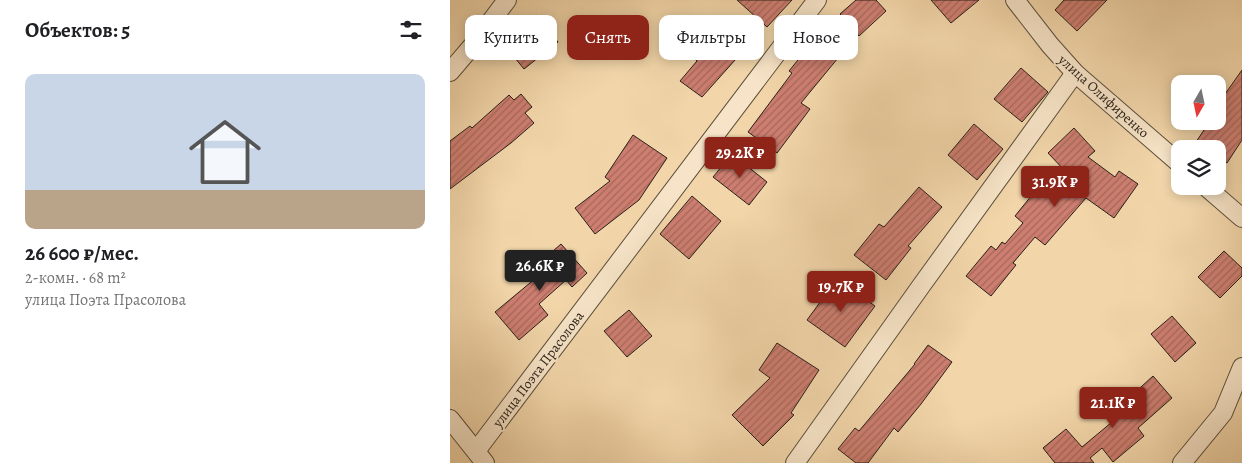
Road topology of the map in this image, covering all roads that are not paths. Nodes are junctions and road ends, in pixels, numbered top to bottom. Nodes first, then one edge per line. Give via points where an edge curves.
1 (507, 0) edge
2 (817, 0) edge
3 (1014, 0) edge
4 (450, 72) edge
5 (1076, 73) junction
6 (1171, 156) edge
7 (1215, 195) edge
8 (1242, 218) edge
9 (1242, 368) edge
10 (450, 419) edge
11 (481, 457) edge
12 (796, 463) edge
13 (1182, 463) edge

1 - 4 street
2 - 11 street, улица Поэта Прасолова
3 - 5 street, улица Олифиренко
5 - 6 street, улица Олифиренко
5 - 12 street
7 - 8 street
9 - 13 street via 1223,413
10 - 11 street

